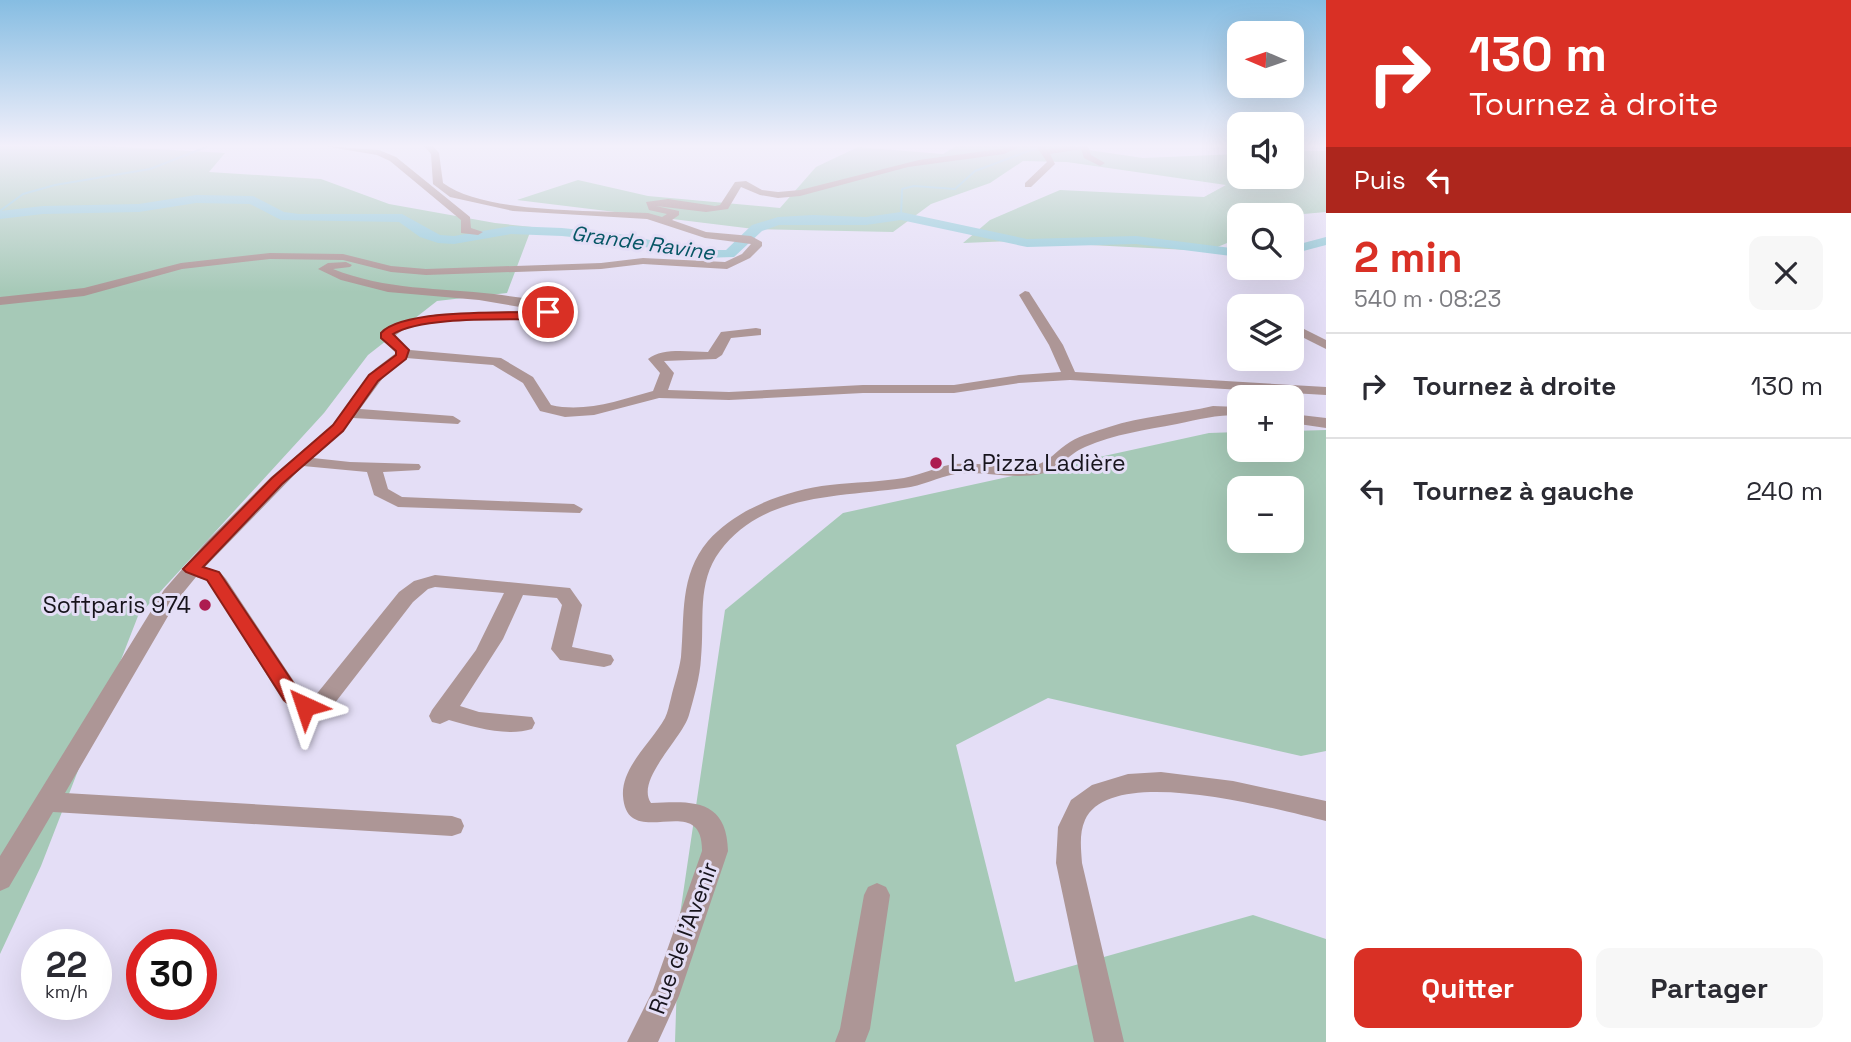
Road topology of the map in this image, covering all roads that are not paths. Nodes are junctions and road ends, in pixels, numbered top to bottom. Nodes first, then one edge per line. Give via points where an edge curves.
1 (437, 195) edge
2 (452, 195) edge
3 (732, 195) edge
4 (664, 221) junction
5 (478, 232) dead end
6 (378, 266) junction
7 (1026, 295) dead end
8 (0, 301) edge
9 (756, 332) dead end
10 (1304, 333) edge
11 (1326, 345) edge
12 (403, 354) junction
13 (1070, 376) junction
14 (1324, 388) edge
15 (659, 394) junction
16 (1227, 411) edge
17 (350, 413) junction
18 (453, 421) dead end
19 (1304, 421) edge
20 (1326, 424) edge
21 (298, 461) junction
22 (374, 467) junction
23 (413, 467) dead end
24 (574, 509) dead end
25 (192, 569) junction
26 (516, 587) junction
27 (604, 660) dead end
28 (524, 723) dead end
29 (49, 802) junction
30 (1326, 811) edge
31 (452, 826) dead end
32 (0, 879) edge
33 (877, 895) dead end
34 (642, 1042) edge
35 (850, 1042) edge
36 (1108, 1042) edge

1 - 5 street via 466,219 465,231
2 - 4 street via 513,208 638,215
3 - 4 street via 724,207 713,210 650,204 675,213
4 - 6 street via 705,235 746,238 756,241 756,247 727,266 643,261 426,272
6 - 8 street via 326,255 229,260 163,269 84,292
6 - 12 street via 332,265 324,269 374,286 487,297 548,310 538,315 407,323 387,333
7 - 13 street
9 - 15 street via 726,335 711,356 655,359 667,373
10 - 11 street
12 - 15 street via 496,362 528,380 545,408 555,412 594,411
12 - 17 street via 374,378
13 - 14 street
13 - 15 street via 944,390
16 - 34 street, Rue de l'Avenir via 1118,429 1076,445 1038,470 956,469 905,483 793,498 760,509 714,546 699,569 692,595 691,659 677,718 635,789 640,807 647,813 686,810 709,822 715,851 665,996
17 - 18 street
17 - 21 street
19 - 20 street
21 - 22 street
21 - 25 street
22 - 23 street
22 - 24 street via 380,491 398,502
25 - 26 street via 213,576 291,695 305,706 323,702 421,585 443,580
25 - 29 street via 153,620
26 - 27 street via 563,592 572,605 561,649 568,655
26 - 28 street via 497,632 442,713
29 - 31 street
29 - 32 street
30 - 36 street via 1151,780 1107,787 1078,808 1068,839 1069,863
33 - 35 street

